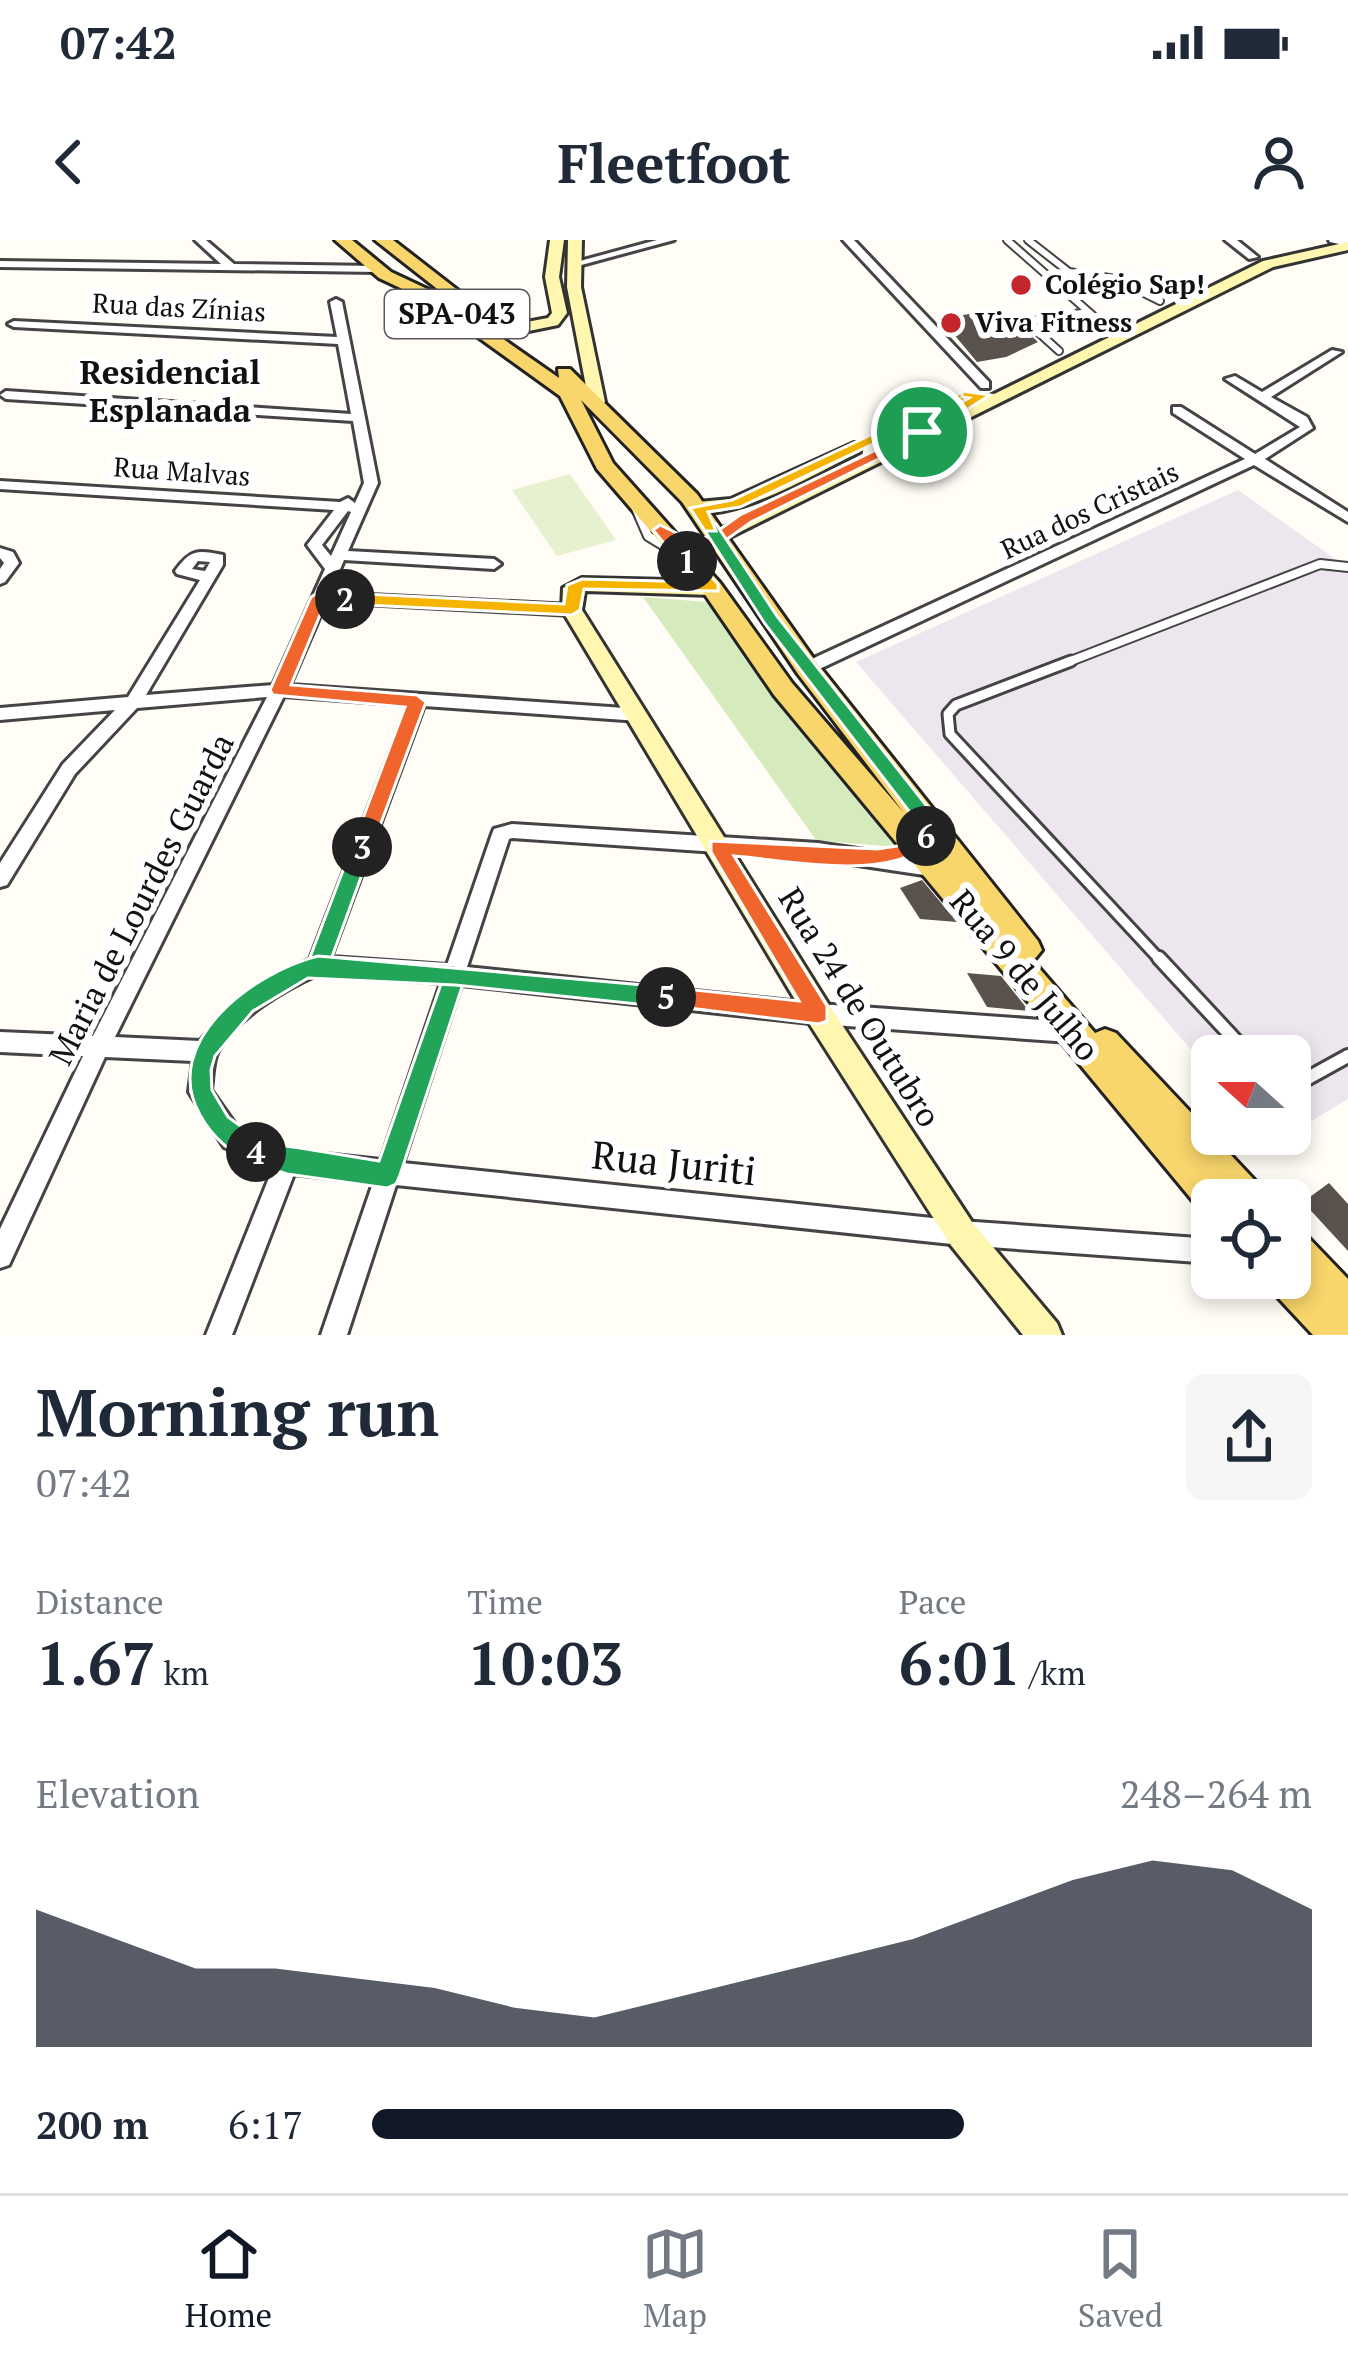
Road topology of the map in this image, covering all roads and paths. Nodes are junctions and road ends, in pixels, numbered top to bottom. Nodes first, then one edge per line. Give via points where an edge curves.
1 (200, 240) edge
2 (383, 240) edge
3 (557, 240) edge
4 (575, 240) edge
5 (669, 240) edge
6 (1006, 240) edge
7 (1028, 240) edge
8 (1230, 240) edge
9 (1282, 240) edge
10 (1334, 240) edge
11 (853, 241) edge
12 (346, 242) edge
13 (1348, 245) edge
14 (1253, 256) junction
15 (410, 258) junction
16 (0, 264) edge
17 (574, 265) junction
18 (232, 268) junction
19 (379, 269) junction
20 (302, 271) junction
21 (1169, 301) junction
22 (336, 302) dead end
23 (468, 304) junction
24 (1087, 312) junction
25 (1148, 315) junction
26 (14, 324) dead end
27 (1107, 328) junction
28 (343, 341) junction
29 (1059, 351) junction
30 (1336, 352) dead end
31 (1035, 378) junction
32 (1231, 379) dead end
33 (979, 388) junction
34 (568, 393) junction
35 (6, 395) dead end
36 (1262, 397) junction
37 (598, 403) junction
38 (1177, 410) dead end
39 (358, 418) junction
40 (922, 432) junction
41 (1256, 459) junction
42 (656, 461) junction
43 (371, 483) junction
44 (0, 485) edge
45 (694, 503) junction
46 (342, 507) junction
47 (361, 508) junction
48 (647, 514) junction
49 (1348, 518) edge
50 (717, 536) junction
51 (6, 558) edge
52 (335, 561) junction
53 (494, 564) dead end
54 (1348, 567) edge
55 (208, 577) dead end
56 (0, 579) edge
57 (712, 587) junction
58 (319, 597) junction
59 (577, 597) junction
60 (736, 619) junction
61 (806, 668) junction
62 (279, 690) junction
63 (135, 700) junction
64 (417, 702) junction
65 (0, 713) edge
66 (639, 715) junction
67 (926, 836) junction
68 (718, 847) junction
69 (877, 858) junction
70 (938, 869) junction
71 (0, 879) edge
72 (318, 965) junction
73 (455, 975) junction
74 (819, 1014) junction
75 (1070, 1032) junction
76 (1230, 1035) edge
77 (0, 1042) edge
78 (98, 1048) junction
79 (205, 1051) junction
80 (1348, 1056) edge
81 (1311, 1076) edge
82 (1191, 1124) edge
83 (287, 1162) junction
84 (387, 1175) junction
85 (1198, 1179) edge
86 (961, 1232) junction
87 (1191, 1249) edge
88 (0, 1256) edge
89 (1311, 1267) edge
90 (1311, 1279) edge
91 (1305, 1299) edge
92 (1348, 1307) edge
93 (1348, 1316) edge
94 (219, 1335) edge
95 (334, 1335) edge
96 (1045, 1335) edge
97 (1339, 1335) edge

1 - 18 street
2 - 15 main road, Rua 9 de Julho / SPA-043
3 - 23 street via 552,277 560,314 553,322 514,329
4 - 17 street
5 - 17 street
6 - 24 lane
7 - 21 lane via 1069,272 1116,279
8 - 14 street
9 - 14 street
10 - 13 street
11 - 33 street
12 - 19 main road, Rua 9 de Julho / SPA-043
12 - 20 street via 340,260
13 - 21 street via 1284,257
14 - 21 street
15 - 19 main road
15 - 23 main road, Rua 9 de Julho / SPA-043
16 - 18 street
17 - 37 street
18 - 20 street
19 - 20 street
19 - 34 main road, Rua 9 de Julho / SPA-043
21 - 25 street
22 - 28 street
23 - 37 main road, Rua 9 de Julho / SPA-043
24 - 27 lane
24 - 29 lane via 1027,322
25 - 27 street
25 - 31 street
26 - 28 street, Rua das Zínias
27 - 29 street
27 - 31 street via 1111,336
28 - 39 street
29 - 33 street
30 - 36 street
31 - 40 street
32 - 36 street, Rua dos Cristais
33 - 40 street via 982,398
33 - 45 street via 735,504
34 - 42 main road via 623,471 645,473
34 - 48 main road, Rua 9 de Julho via 604,465
35 - 39 street
36 - 41 street, Rua dos Cristais via 1307,428
37 - 42 main road, Rua 9 de Julho
38 - 41 street
39 - 43 street
40 - 50 street
41 - 49 street
41 - 61 street, Rua dos Cristais
42 - 45 main road, Rua 9 de Julho
43 - 46 street
43 - 47 street, Maria de Lourdes Guarda
44 - 46 street, Rua Malvas
45 - 48 main road via 658,490
45 - 50 main road, Rua 9 de Julho
46 - 47 street, Rua Malvas
46 - 52 street via 314,545
47 - 52 street, Maria de Lourdes Guarda
48 - 50 main road via 698,545
48 - 57 main road, Rua 9 de Julho
50 - 61 main road, Rua 9 de Julho
51 - 56 street
52 - 53 street
52 - 58 street, Maria de Lourdes Guarda
54 - 76 lane via 1320,564 948,714 950,734
55 - 63 street
57 - 59 street
57 - 60 main road, Rua 9 de Julho
58 - 59 street
58 - 62 street, Maria de Lourdes Guarda
59 - 66 street, Rua 24 de Outubro
60 - 61 main road via 780,661
60 - 67 main road, Rua 9 de Julho via 783,689
61 - 67 main road, Rua 9 de Julho
62 - 63 street
62 - 64 street
62 - 78 street, Maria de Lourdes Guarda
63 - 65 street
63 - 71 street via 69,770
64 - 66 street
64 - 72 street
66 - 68 street, Rua 24 de Outubro
67 - 69 street
67 - 70 main road, Rua 9 de Julho
67 - 82 main road, Rua 9 de Julho via 1070,1006
68 - 69 street
68 - 73 street via 501,834
68 - 74 street, Rua 24 de Outubro
69 - 70 street
70 - 75 main road, Rua 9 de Julho
72 - 73 street
72 - 79 street via 245,1004
73 - 74 street
73 - 84 street
74 - 75 street
74 - 86 street, Rua 24 de Outubro
75 - 85 main road, Rua 9 de Julho
77 - 78 street
78 - 79 street
78 - 88 street, Maria de Lourdes Guarda
79 - 83 street, Rua Juriti via 200,1092 220,1126 248,1149
80 - 81 lane
83 - 84 street, Rua Juriti
83 - 94 street
84 - 86 street, Rua Juriti
84 - 95 street
86 - 87 street, Rua Juriti
86 - 96 street, Rua 24 de Outubro
89 - 92 main road
90 - 93 main road
91 - 97 main road

